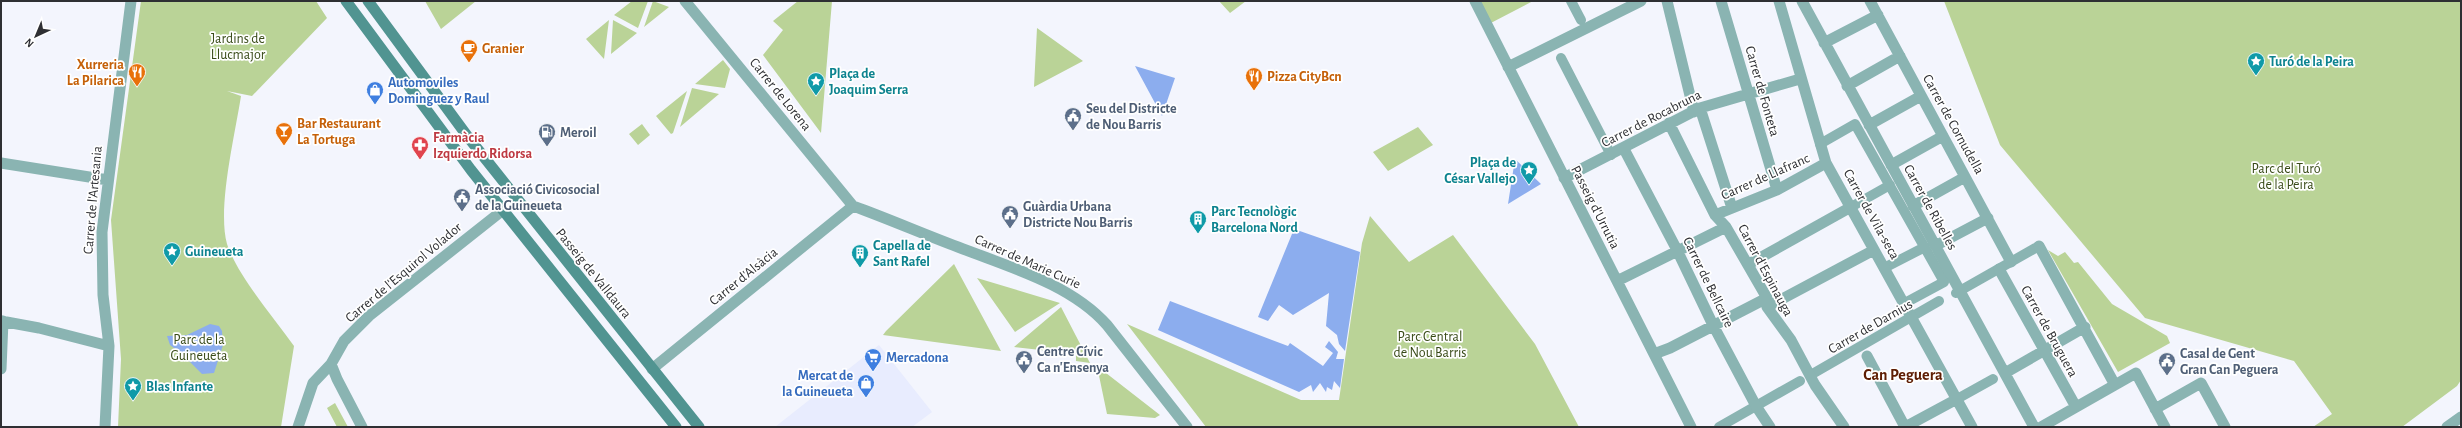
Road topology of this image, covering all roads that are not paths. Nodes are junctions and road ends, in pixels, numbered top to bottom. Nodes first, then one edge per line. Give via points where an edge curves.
1 (131, 1) edge
2 (346, 1) edge
3 (368, 1) edge
4 (685, 1) edge
5 (1475, 1) edge
6 (1571, 1) edge
7 (1641, 1) edge
8 (1667, 1) edge
9 (1721, 1) edge
10 (1779, 1) edge
11 (1870, 1) edge
12 (1803, 2) edge
13 (1878, 15) junction
14 (1581, 20) dead end
15 (1824, 43) junction
16 (1900, 56) junction
17 (1561, 58) dead end
18 (1508, 67) junction
19 (1800, 79) junction
20 (1847, 86) junction
21 (1748, 93) junction
22 (1921, 96) junction
23 (1697, 110) junction
24 (1669, 123) junction
25 (1869, 125) junction
26 (1943, 136) junction
27 (1820, 144) junction
28 (1624, 149) junction
29 (1612, 155) junction
30 (1, 163) edge
31 (1826, 163) junction
32 (1891, 165) junction
33 (1965, 177) junction
34 (1564, 178) junction
35 (108, 180) junction
36 (1890, 185) junction
37 (1776, 190) junction
38 (516, 199) junction
39 (854, 206) junction
40 (1913, 206) junction
41 (1851, 207) junction
42 (1732, 208) junction
43 (503, 210) junction
44 (1715, 215) junction
45 (1988, 218) junction
46 (1726, 227) junction
47 (1930, 246) junction
48 (2039, 246) joint
49 (1677, 250) junction
50 (1874, 250) junction
51 (2011, 262) junction
52 (1749, 264) junction
53 (1884, 268) junction
54 (1999, 269) junction
55 (1616, 281) junction
56 (1949, 296) junction
57 (1767, 303) junction
58 (1905, 303) junction
59 (1913, 317) junction
60 (2, 321) edge
61 (1713, 326) junction
62 (2085, 327) junction
63 (109, 346) junction
64 (2044, 351) junction
65 (1654, 354) junction
66 (1867, 356) dead end
67 (331, 364) junction
68 (1, 369) edge
69 (652, 369) junction
70 (1814, 373) dead end
71 (2000, 376) junction
72 (638, 380) junction
73 (1800, 381) dead end
74 (2116, 384) junction
75 (1957, 399) junction
76 (1756, 406) junction
77 (2076, 407) junction
78 (2156, 409) junction
79 (2461, 417) edge
80 (2163, 426) edge
81 (105, 427) edge
82 (298, 427) edge
83 (362, 427) edge
84 (676, 427) edge
85 (699, 427) edge
86 (1187, 427) edge
87 (1691, 427) edge
88 (1719, 427) edge
89 (1770, 427) edge
90 (1844, 427) edge
91 (1905, 427) edge
92 (1972, 427) edge
93 (2034, 427) edge
94 (2041, 427) edge
95 (2225, 427) edge
96 (2447, 427) edge

1 - 35 street, Carrer de l'Artesania
2 - 43 main road via 396,71
3 - 38 main road, Passeig de Valldaura
4 - 39 street, Carrer de Lorena
5 - 18 street, Passeig d'Urrutia
6 - 14 street
7 - 18 street
8 - 23 street
9 - 21 street, Carrer de Fonteta
10 - 19 street, Carrer de Vila-seca
11 - 13 street, Carrer de Cornudella
12 - 15 street, Carrer de Ribelles
13 - 15 street
13 - 16 street, Carrer de Cornudella
15 - 20 street, Carrer de Ribelles
16 - 20 street
16 - 22 street, Carrer de Cornudella
17 - 29 street
18 - 34 street, Passeig d'Urrutia
19 - 21 street, Carrer de Rocabruna
19 - 27 street, Carrer de Vila-seca
20 - 25 street, Carrer de Ribelles
21 - 23 street, Carrer de Rocabruna
21 - 37 street, Carrer de Fonteta
22 - 25 street
22 - 26 street, Carrer de Cornudella
23 - 24 street, Carrer de Rocabruna
23 - 42 street
24 - 28 street, Carrer de Rocabruna
24 - 44 street, Carrer d'Espinauga
25 - 32 street, Carrer de Ribelles
26 - 32 street
26 - 33 street, Carrer de Cornudella
27 - 31 street, Carrer de Vila-seca
27 - 36 street via 1855,124
28 - 29 street, Carrer de Rocabruna
28 - 49 street, Carrer de Bellcaire
29 - 34 street, Carrer de Rocabruna
30 - 35 street
31 - 37 street, Carrer de Llafranc
31 - 41 street, Carrer de Vila-seca
32 - 40 street, Carrer de Ribelles
33 - 40 street
33 - 45 street, Carrer de Cornudella
34 - 55 street, Passeig d'Urrutia
35 - 63 street, Carrer de l'Artesania via 102,245 103,295
36 - 41 street
36 - 47 street
37 - 42 street, Carrer de Llafranc
38 - 43 main road
38 - 69 main road, Passeig de Valldaura
39 - 69 street, Carrer d'Alsàcia
39 - 86 street, Carrer de Marie Curie via 1012,267 1075,296 1108,325
40 - 47 street, Carrer de Ribelles
41 - 50 street, Carrer de Vila-seca
41 - 52 street
42 - 44 street, Carrer de Llafranc
43 - 67 street, Carrer de l'Esquirol Volador via 369,316 344,341
43 - 72 main road
44 - 46 street, Carrer d'Espinauga
45 - 47 street
45 - 51 street, Carrer de Cornudella
46 - 49 street
46 - 52 street, Carrer d'Espinauga
47 - 53 street
47 - 56 street, Carrer de Ribelles
47 - 58 street via 1944,282
48 - 51 street, Carrer de Darnius
48 - 62 street
49 - 55 street
49 - 61 street, Carrer de Bellcaire
50 - 53 street, Carrer de Vila-seca
50 - 57 street
51 - 54 street, Carrer de Darnius
52 - 57 street, Carrer d'Espinauga
53 - 58 street, Carrer de Vila-seca
54 - 56 street, Carrer de Darnius
54 - 64 street, Carrer de Bruguera
55 - 65 street, Passeig d'Urrutia
56 - 59 street, Carrer de Darnius
56 - 71 street, Carrer de Ribelles via 1966,304
57 - 61 street
57 - 90 street, Carrer d'Espinauga
58 - 59 street, Carrer de Vila-seca
59 - 70 street, Carrer de Darnius
59 - 75 street, Carrer de Vila-seca
60 - 63 street
60 - 68 street
61 - 65 street
61 - 76 street, Carrer de Bellcaire
62 - 64 street
62 - 74 street
63 - 81 street, Carrer de l'Artesania
64 - 71 street
64 - 77 street, Carrer de Bruguera
65 - 87 street, Passeig d'Urrutia
66 - 91 street
67 - 82 street, Carrer de l'Esquirol Volador via 313,383
67 - 83 street
69 - 72 main road
69 - 85 main road, Passeig de Valldaura
71 - 75 street
71 - 93 street, Carrer de Ribelles
72 - 84 main road
73 - 76 street
74 - 77 street
74 - 78 street via 2136,373
75 - 91 street
75 - 92 street, Carrer de Vila-seca
76 - 88 street
76 - 89 street, Carrer de Bellcaire
77 - 94 street
78 - 80 street
78 - 95 street via 2201,383
79 - 96 street

